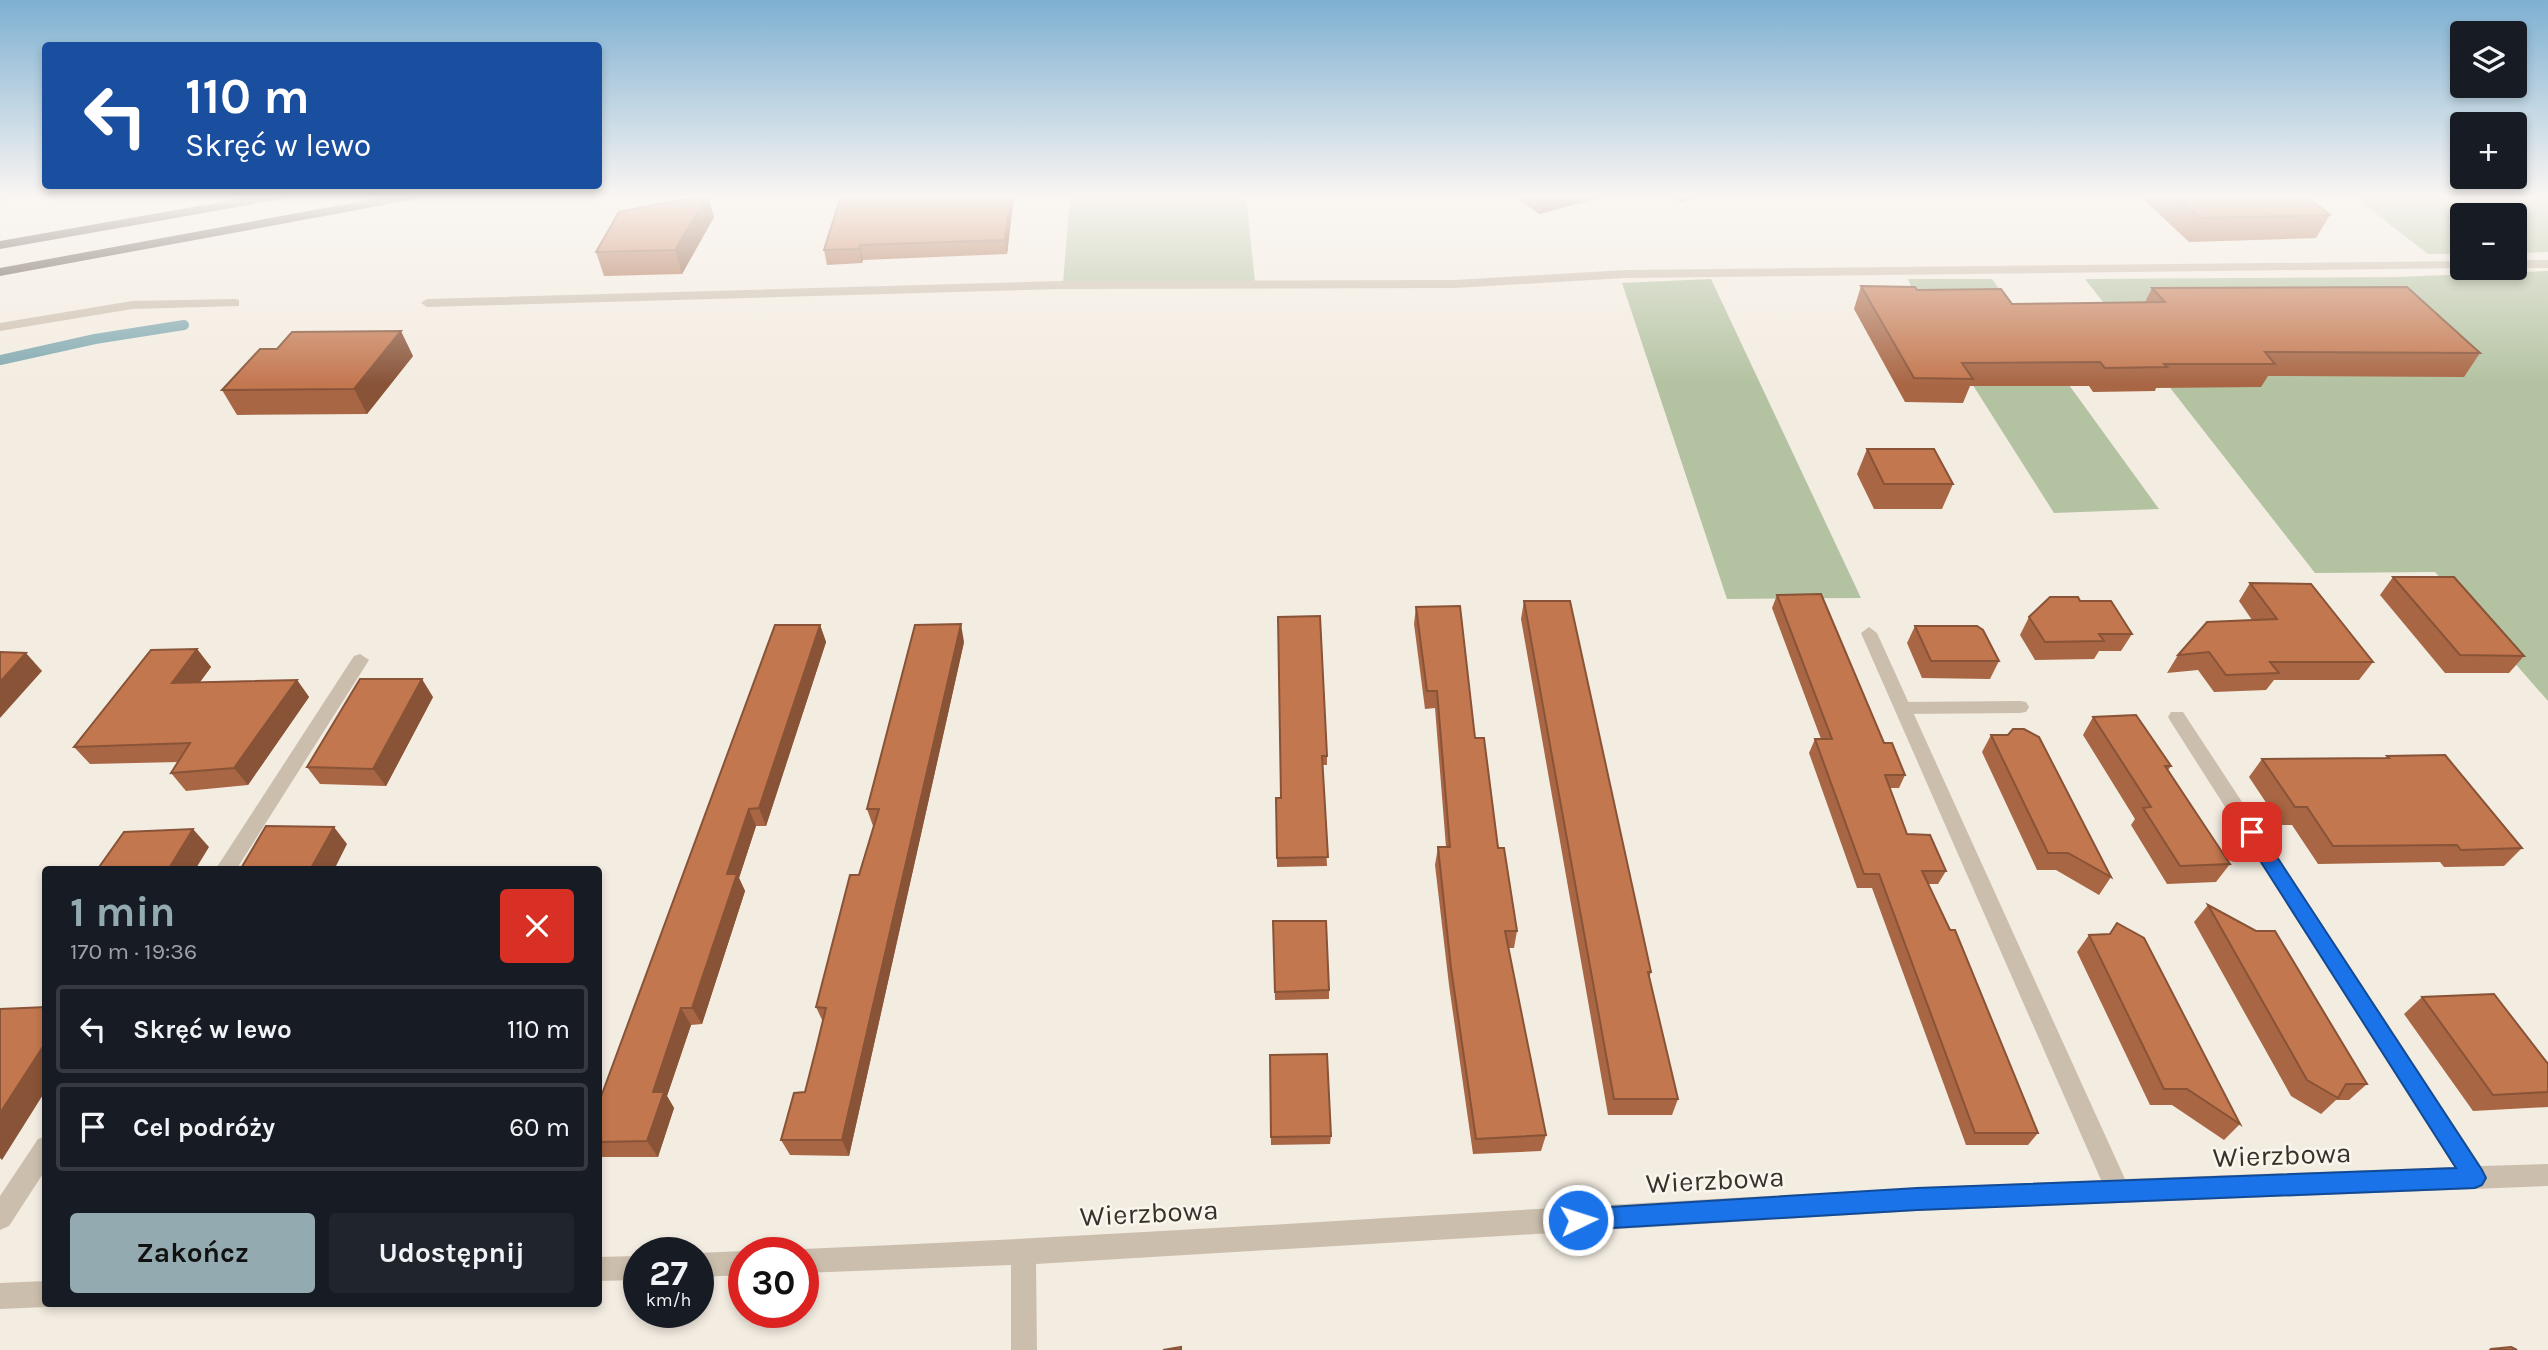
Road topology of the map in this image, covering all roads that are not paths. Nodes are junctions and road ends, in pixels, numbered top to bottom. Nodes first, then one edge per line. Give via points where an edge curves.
1 (70, 259) edge
2 (2527, 264) edge
3 (2548, 264) edge
4 (2450, 265) edge
5 (0, 272) edge
6 (234, 303) dead end
7 (427, 303) dead end
8 (0, 327) edge
9 (1869, 633) dead end
10 (360, 660) dead end
11 (2020, 707) dead end
12 (1903, 708) junction
13 (2177, 717) dead end
14 (228, 866) edge
15 (42, 1153) edge
16 (2548, 1175) edge
17 (2475, 1178) junction
18 (2119, 1193) junction
19 (0, 1218) edge
20 (1023, 1252) junction
21 (819, 1260) edge
22 (623, 1268) edge
23 (602, 1269) edge
24 (42, 1294) edge
25 (0, 1296) edge
26 (1024, 1350) edge

1 - 5 highway
2 - 3 street
4 - 7 street via 1625,274 1454,284 1061,285
6 - 8 street via 132,305
9 - 12 street
10 - 14 street
11 - 12 street
12 - 18 street
13 - 17 street
15 - 19 street
16 - 17 street, Wierzbowa
17 - 18 street, Wierzbowa
18 - 20 street, Wierzbowa via 1904,1200
20 - 21 street, Wierzbowa
20 - 26 street
22 - 23 street
24 - 25 street

